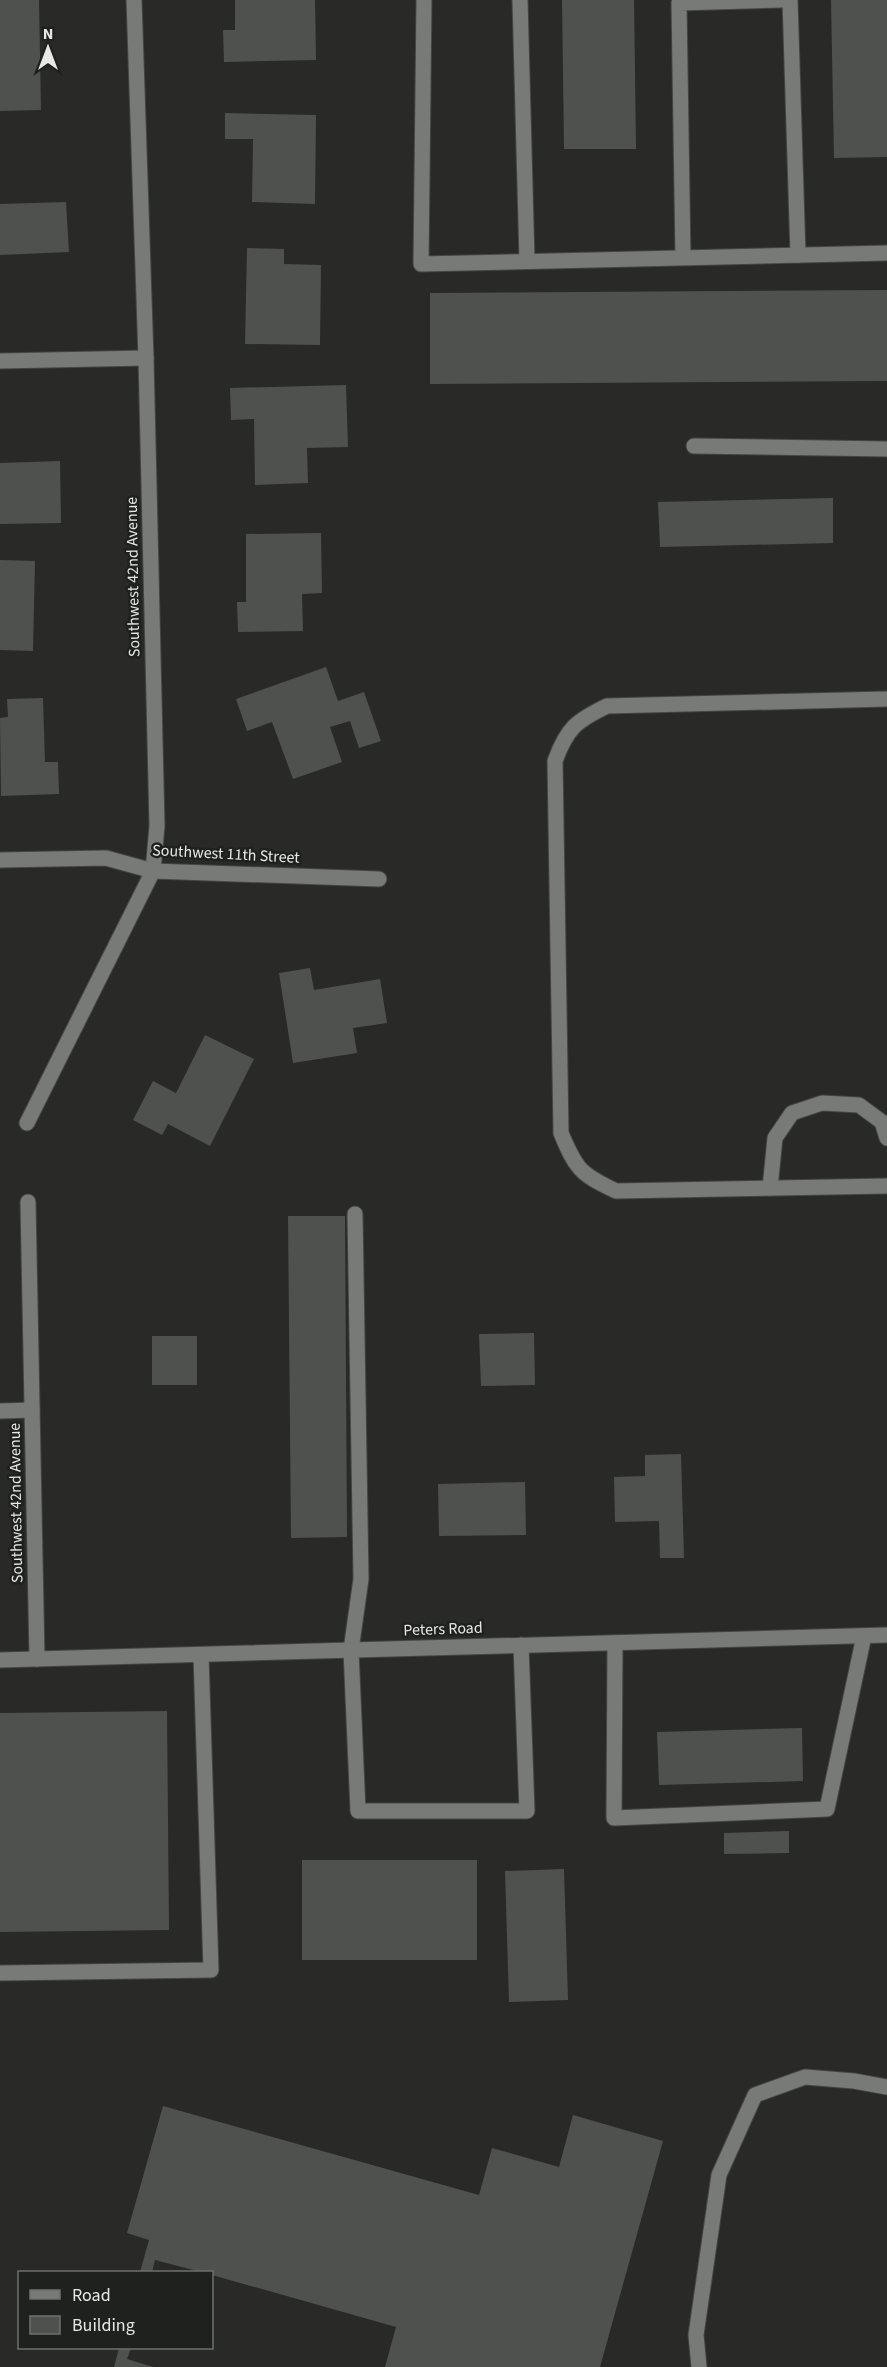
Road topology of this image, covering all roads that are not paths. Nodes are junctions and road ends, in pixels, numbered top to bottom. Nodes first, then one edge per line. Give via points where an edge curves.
1 (134, 0) edge
2 (424, 0) edge
3 (520, 0) edge
4 (781, 0) edge
5 (790, 0) edge
6 (887, 253) edge
7 (798, 255) junction
8 (683, 257) junction
9 (527, 261) junction
10 (146, 358) junction
11 (0, 361) edge
12 (694, 446) dead end
13 (887, 449) edge
14 (887, 699) edge
15 (0, 860) edge
16 (153, 871) junction
17 (379, 879) dead end
18 (27, 1123) dead end
19 (887, 1138) edge
20 (887, 1186) edge
21 (770, 1188) junction
22 (28, 1202) dead end
23 (355, 1214) dead end
24 (32, 1410) junction
25 (0, 1411) edge
26 (887, 1635) edge
27 (864, 1636) junction
28 (615, 1643) junction
29 (521, 1645) junction
30 (351, 1650) junction
31 (201, 1655) junction
32 (37, 1659) junction
33 (0, 1660) edge
34 (0, 1973) edge
35 (887, 2087) edge
36 (699, 2367) edge

1 - 10 street, Southwest 42nd Avenue
2 - 9 street via 421,264
3 - 9 street
4 - 8 street via 679,3
5 - 7 street
6 - 7 street
7 - 8 street
8 - 9 street
10 - 11 street
10 - 16 street, Southwest 42nd Avenue via 157,826
12 - 13 street
14 - 21 street via 607,706 580,719 562,739 555,761 561,1133 571,1157 587,1178 615,1191
15 - 16 street, Southwest 11th Street via 106,858
16 - 17 street, Southwest 11th Street
16 - 18 street, Southwest 42nd Avenue
19 - 21 street via 882,1122 859,1105 822,1103 792,1113 775,1138
20 - 21 street
22 - 24 street, Southwest 42nd Avenue
23 - 30 street via 361,1579
24 - 25 street
24 - 32 street, Southwest 42nd Avenue
26 - 27 street, Peters Road
27 - 28 street, Peters Road
27 - 28 street via 827,1809 614,1818
28 - 29 street, Peters Road
29 - 30 street, Peters Road
29 - 30 street via 527,1812 358,1812
30 - 31 street, Peters Road
31 - 32 street, Peters Road
31 - 34 street via 211,1970
32 - 33 street, Peters Road
35 - 36 street via 805,2077 756,2095 719,2175 696,2335

